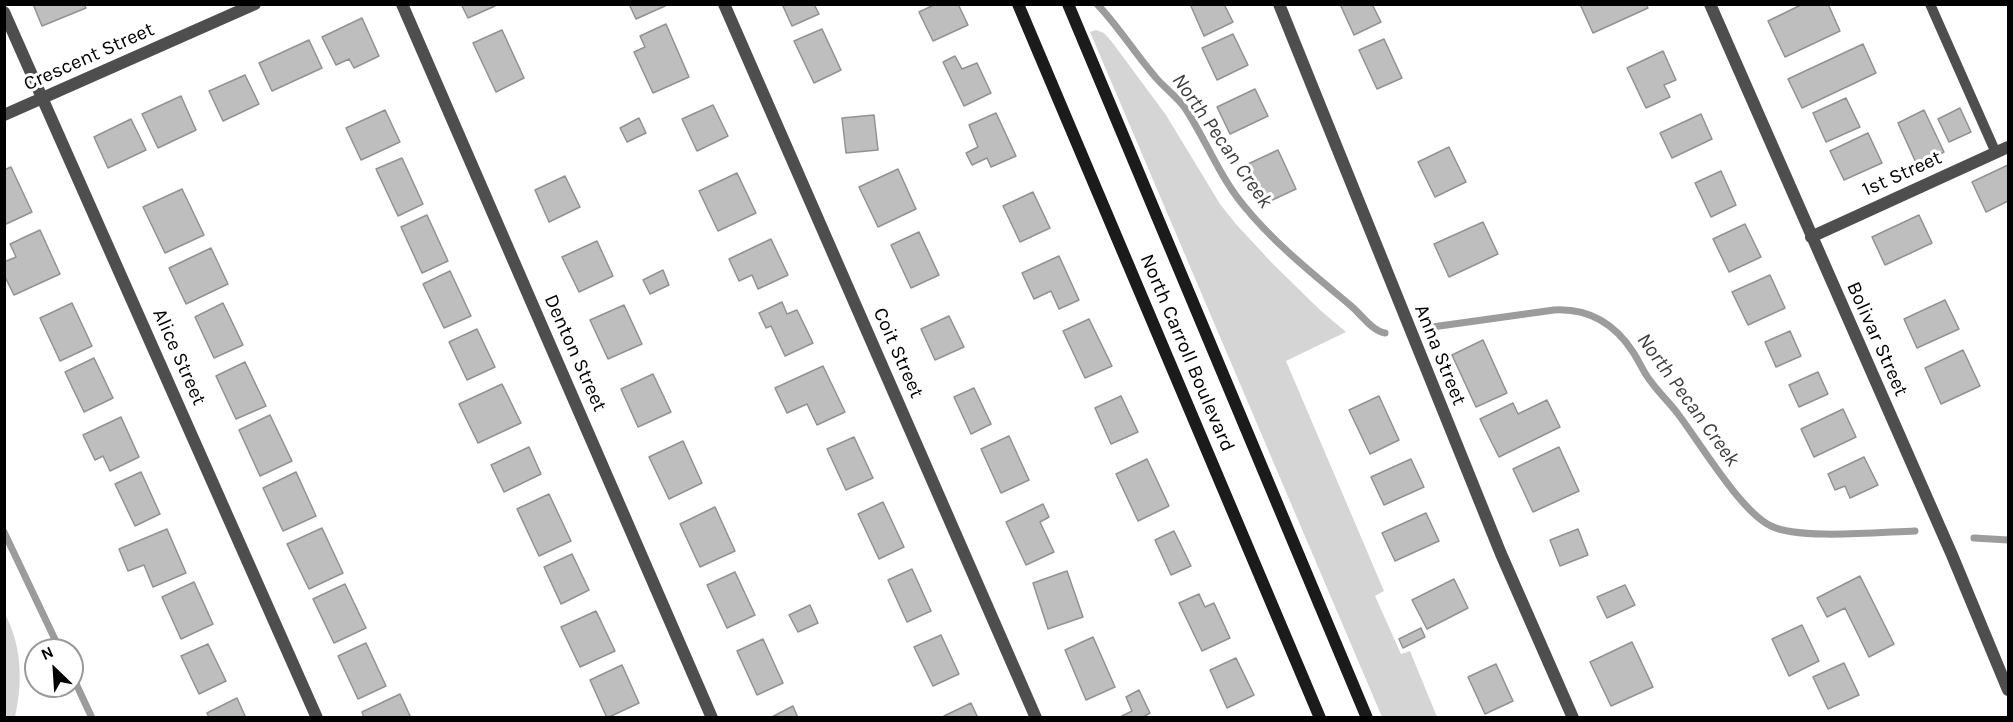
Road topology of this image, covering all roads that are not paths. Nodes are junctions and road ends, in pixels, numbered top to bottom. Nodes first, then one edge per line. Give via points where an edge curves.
1 (255, 4) edge
2 (402, 4) edge
3 (724, 4) edge
4 (1018, 4) edge
5 (1068, 4) edge
6 (1279, 4) edge
7 (1710, 4) edge
8 (1930, 4) edge
9 (4, 12) edge
10 (44, 98) junction
11 (4, 115) edge
12 (2008, 147) edge
13 (1996, 153) junction
14 (1811, 237) junction
15 (2008, 690) edge
16 (317, 717) edge
17 (712, 717) edge
18 (1036, 717) edge
19 (1320, 717) edge
20 (1367, 717) edge
21 (1573, 717) edge

1 - 10 street, Crescent Street
2 - 17 street, Denton Street
3 - 18 street, Coit Street
4 - 19 main road, North Carroll Boulevard
5 - 20 main road, North Carroll Boulevard
6 - 21 street, Anna Street via 1500,554
7 - 14 street, Bolivar Street
8 - 13 lane
9 - 10 street, Alice Street
10 - 11 street, Crescent Street
10 - 16 street, Alice Street
12 - 13 street, 1st Street
13 - 14 street, 1st Street
14 - 15 street, Bolivar Street

